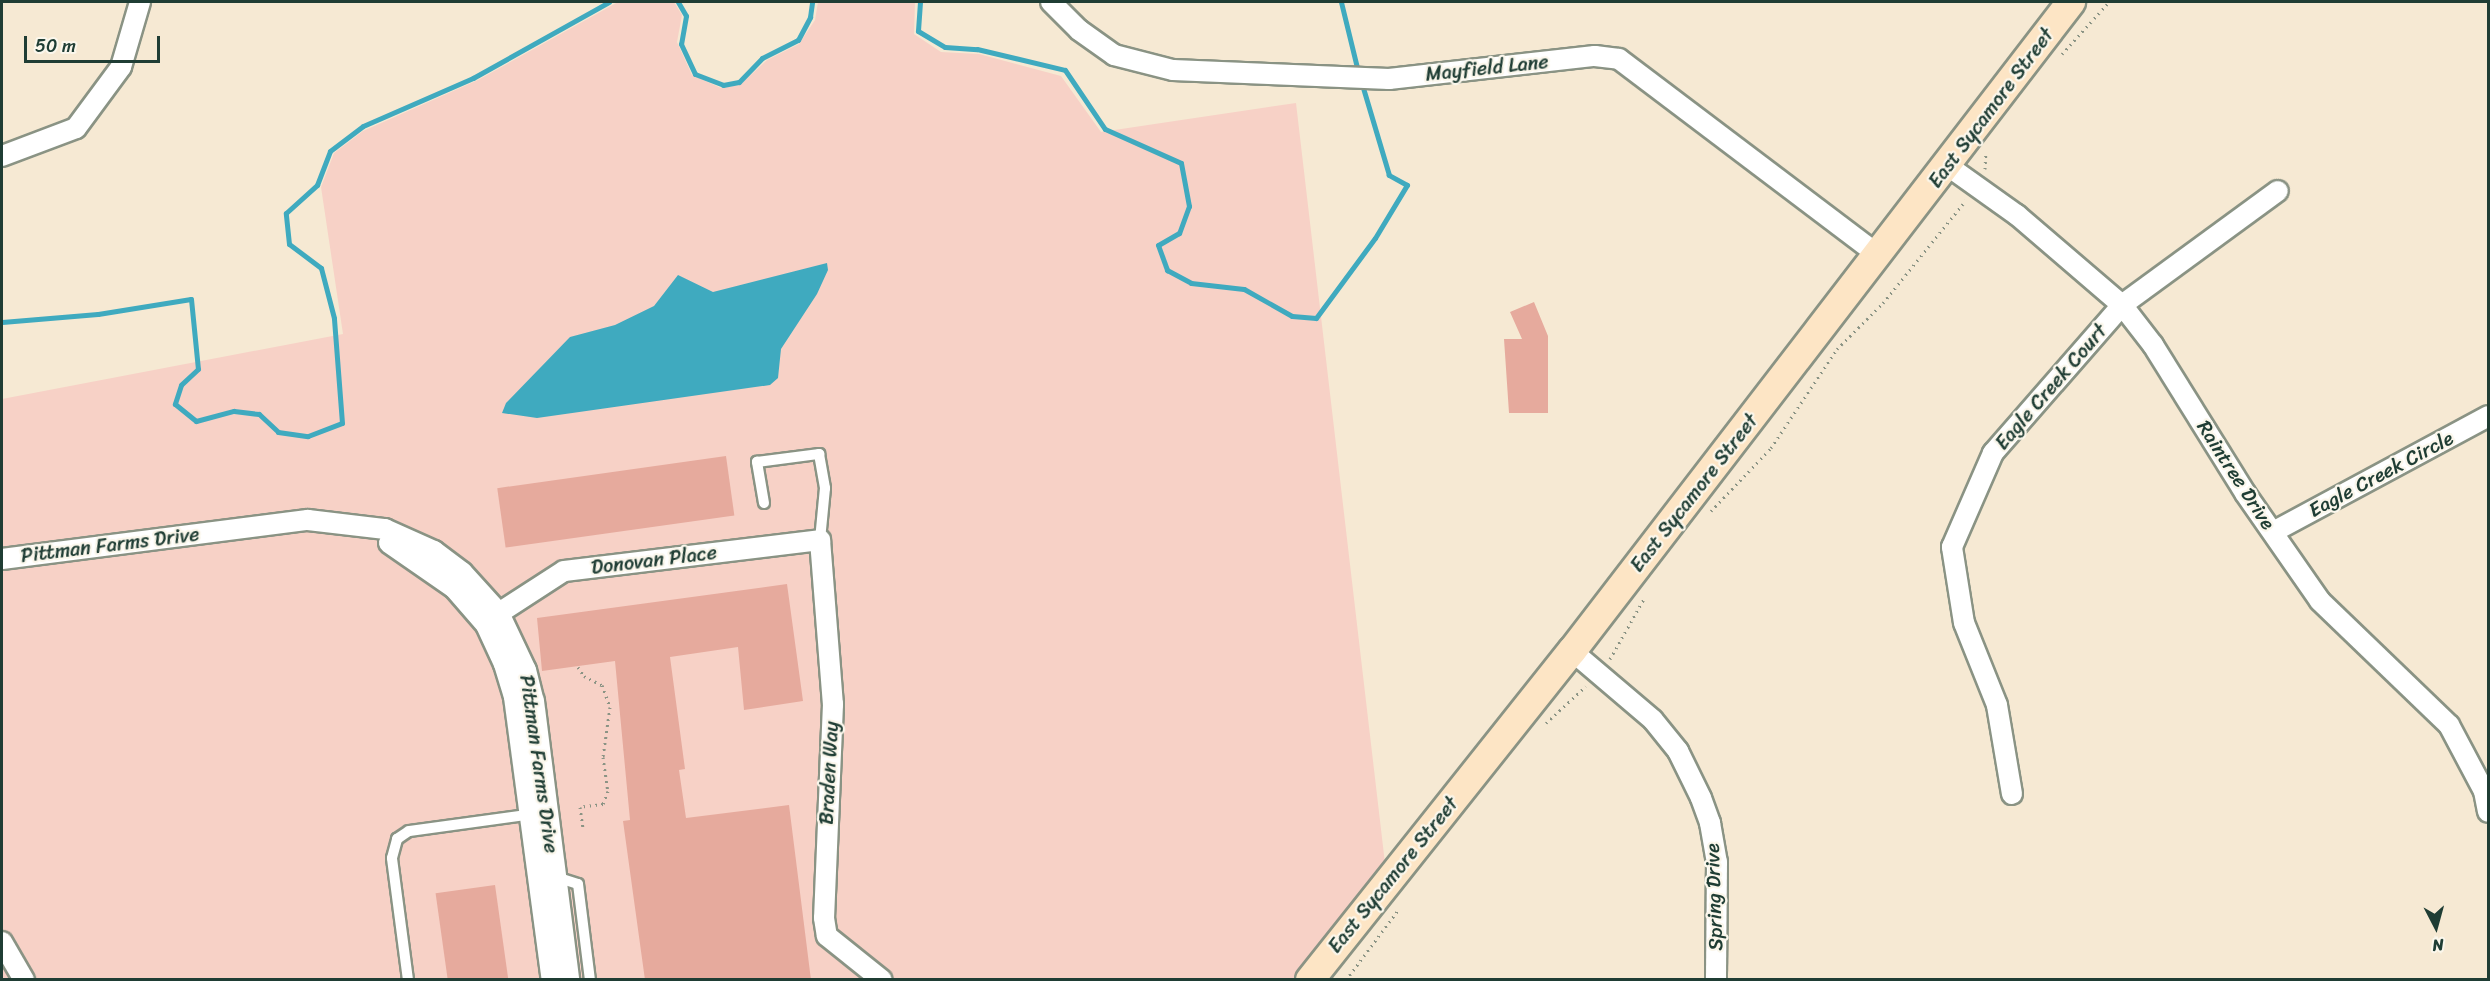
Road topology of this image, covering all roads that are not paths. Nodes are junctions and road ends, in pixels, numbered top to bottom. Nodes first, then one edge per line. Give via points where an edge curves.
1 (140, 2) edge
2 (1052, 2) edge
3 (2071, 2) edge
4 (2, 156) edge
5 (1948, 166) junction
6 (2278, 191) dead end
7 (1878, 255) junction
8 (2122, 305) junction
9 (2488, 417) edge
10 (764, 503) dead end
11 (2273, 532) junction
12 (820, 540) junction
13 (2, 559) edge
14 (492, 619) junction
15 (1572, 651) junction
16 (2012, 794) dead end
17 (2488, 812) edge
18 (539, 814) junction
19 (556, 877) junction
20 (3, 949) edge
21 (24, 980) edge
22 (408, 980) edge
23 (552, 980) edge
24 (569, 980) edge
25 (590, 980) edge
26 (882, 980) edge
27 (1310, 980) edge
28 (1716, 980) edge

1 - 4 street via 121,67 76,128
2 - 7 street, Mayfield Lane via 1079,30 1114,55 1173,70 1389,79 1594,56 1619,59
3 - 5 main road, East Sycamore Street
5 - 7 main road, East Sycamore Street
5 - 8 street, Raintree Drive via 2017,215
6 - 8 street, Eagle Creek Court
7 - 15 main road, East Sycamore Street
8 - 11 street, Raintree Drive via 2153,345
8 - 16 street, Eagle Creek Court via 1993,453 1952,547 1964,623 1997,705
9 - 11 street, Eagle Creek Circle
10 - 12 lane via 757,462 819,454 825,488
11 - 17 street, Raintree Drive via 2320,601 2449,725 2484,791
12 - 14 street, Donovan Place via 564,571
12 - 26 street, Braden Way via 833,704 824,918 827,936
13 - 14 street, Pittman Farms Drive via 308,520 361,526 430,568
14 - 18 street, Pittman Farms Drive via 514,697
15 - 27 main road, East Sycamore Street
15 - 28 street, Spring Drive via 1653,720 1678,751 1701,798 1717,862
18 - 19 street, Pittman Farms Drive
18 - 22 lane via 409,831 397,839 392,858
18 - 23 street, Pittman Farms Drive
19 - 24 street, Pittman Farms Drive
19 - 25 lane via 578,884
20 - 21 street

